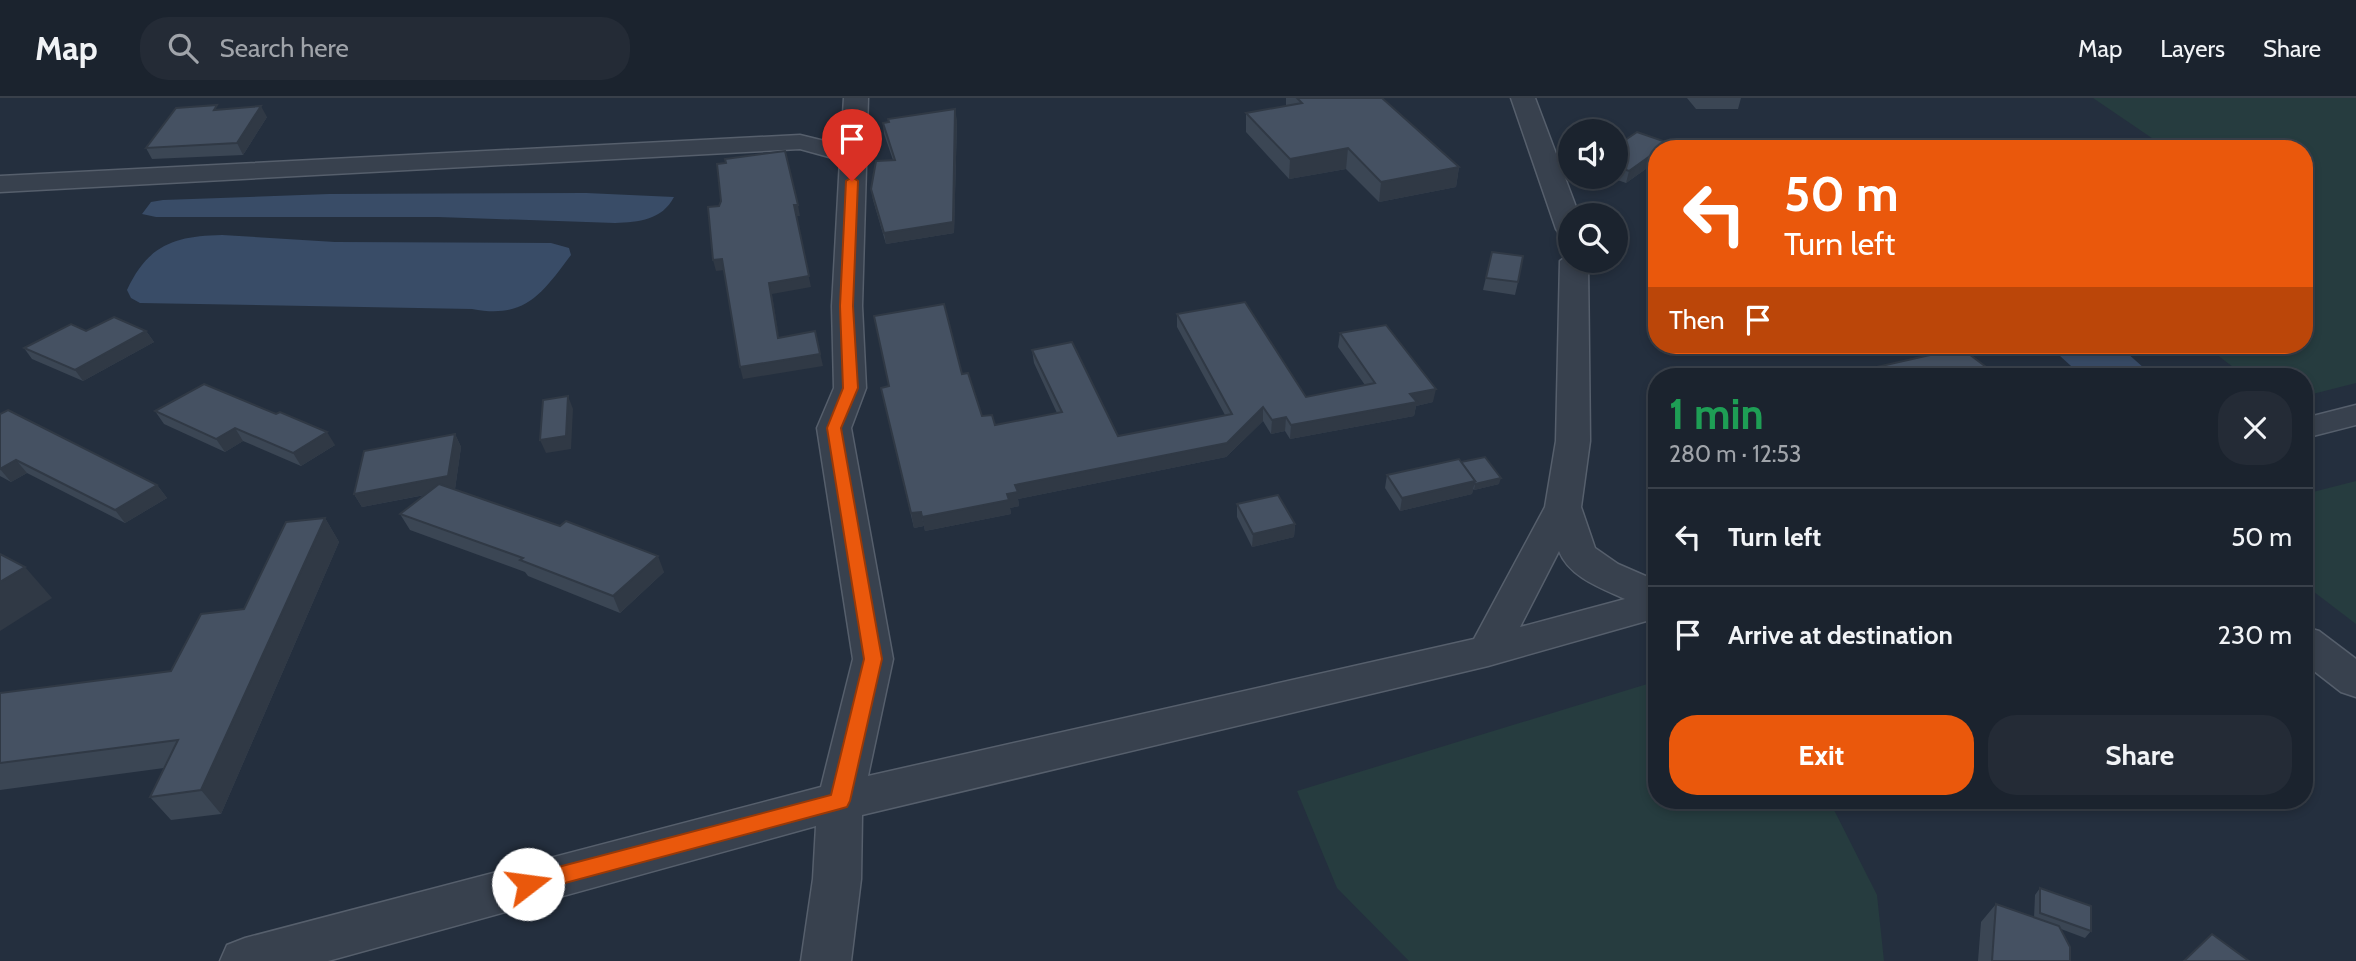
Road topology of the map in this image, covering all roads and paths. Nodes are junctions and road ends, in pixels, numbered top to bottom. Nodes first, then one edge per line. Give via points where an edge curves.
1 (856, 98) edge
2 (1519, 100) edge
3 (853, 156) junction
4 (0, 184) edge
5 (1560, 203) edge
6 (1574, 273) edge
7 (2356, 415) edge
8 (2313, 426) edge
9 (1563, 507) junction
10 (1648, 593) edge
11 (1648, 607) edge
12 (2313, 648) edge
13 (1488, 651) junction
14 (2356, 681) edge
15 (840, 801) junction
16 (245, 961) edge
17 (826, 961) edge

1 - 3 street
2 - 5 street
3 - 4 street via 800,142
3 - 15 street via 847,306 850,388 834,428 873,659
6 - 9 street via 1573,442
7 - 8 street
9 - 10 street via 1579,555 1605,574
9 - 13 street
11 - 13 street
12 - 14 street
13 - 15 street
15 - 16 street
15 - 17 street via 837,879

